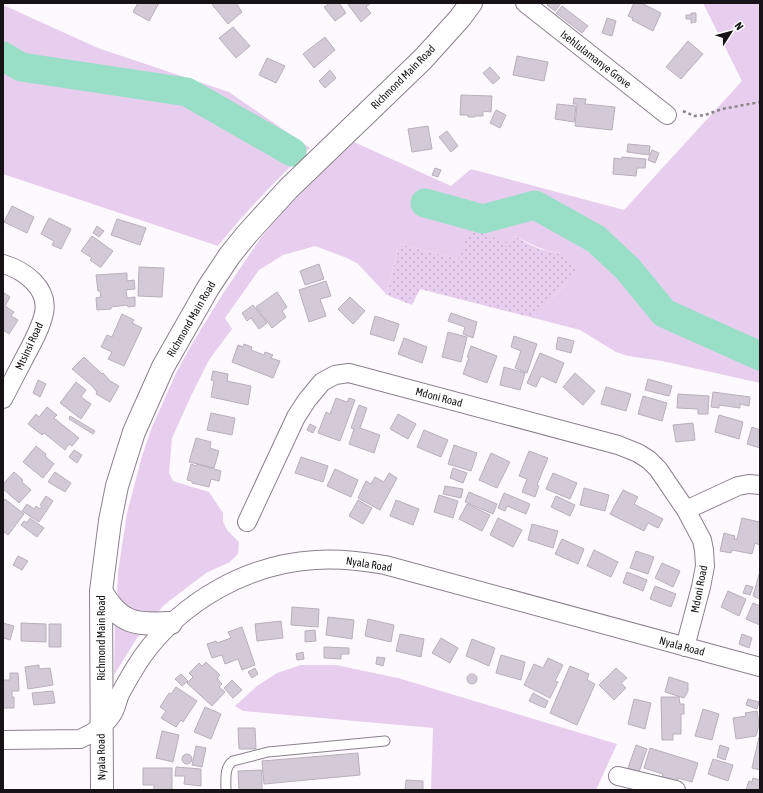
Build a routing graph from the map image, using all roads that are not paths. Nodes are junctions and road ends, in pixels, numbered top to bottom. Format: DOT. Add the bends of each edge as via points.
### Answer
graph roads {
  1 [pos="471,3"];
  2 [pos="524,3"];
  3 [pos="666,116"];
  4 [pos="3,264"];
  5 [pos="3,399"];
  6 [pos="760,486"];
  7 [pos="686,510"];
  8 [pos="247,522"];
  9 [pos="101,591"];
  10 [pos="171,623"];
  11 [pos="685,647"];
  12 [pos="760,667"];
  13 [pos="101,726"];
  14 [pos="3,740"];
  15 [pos="384,741"];
  16 [pos="618,776"];
  17 [pos="102,790"];
  18 [pos="226,790"];
  19 [pos="676,790"];
  1 -- 9 [label="main road, Richmond Main Road" via="423,59 268,210 230,255 208,288 163,368 134,432 117,486"];
  2 -- 3 [label="street, Isehlulamanye Grove"];
  4 -- 5 [label="street, Mtsinsi Road" via="27,276 38,287 44,299 44,312 38,331"];
  6 -- 7 [label="street" via="738,486"];
  7 -- 8 [label="street, Mdoni Road" via="658,469 650,460 638,453 618,445 349,373 335,375 322,382 307,400 296,417"];
  7 -- 11 [label="street, Mdoni Road" via="702,540 705,566"];
  9 -- 10 [label="main road" via="119,615 143,623"];
  9 -- 13 [label="main road, Richmond Main Road"];
  10 -- 11 [label="street, Nyala Road" via="188,608 246,575 291,563 338,559 385,565"];
  10 -- 13 [label="street, Nyala Road" via="142,657 130,675 112,716"];
  11 -- 12 [label="street, Nyala Road"];
  13 -- 14 [label="street" via="80,740"];
  13 -- 17 [label="main road, Nyala Road"];
  15 -- 18 [label="lane" via="268,752 233,762 226,771"];
  16 -- 19 [label="street"];
}
